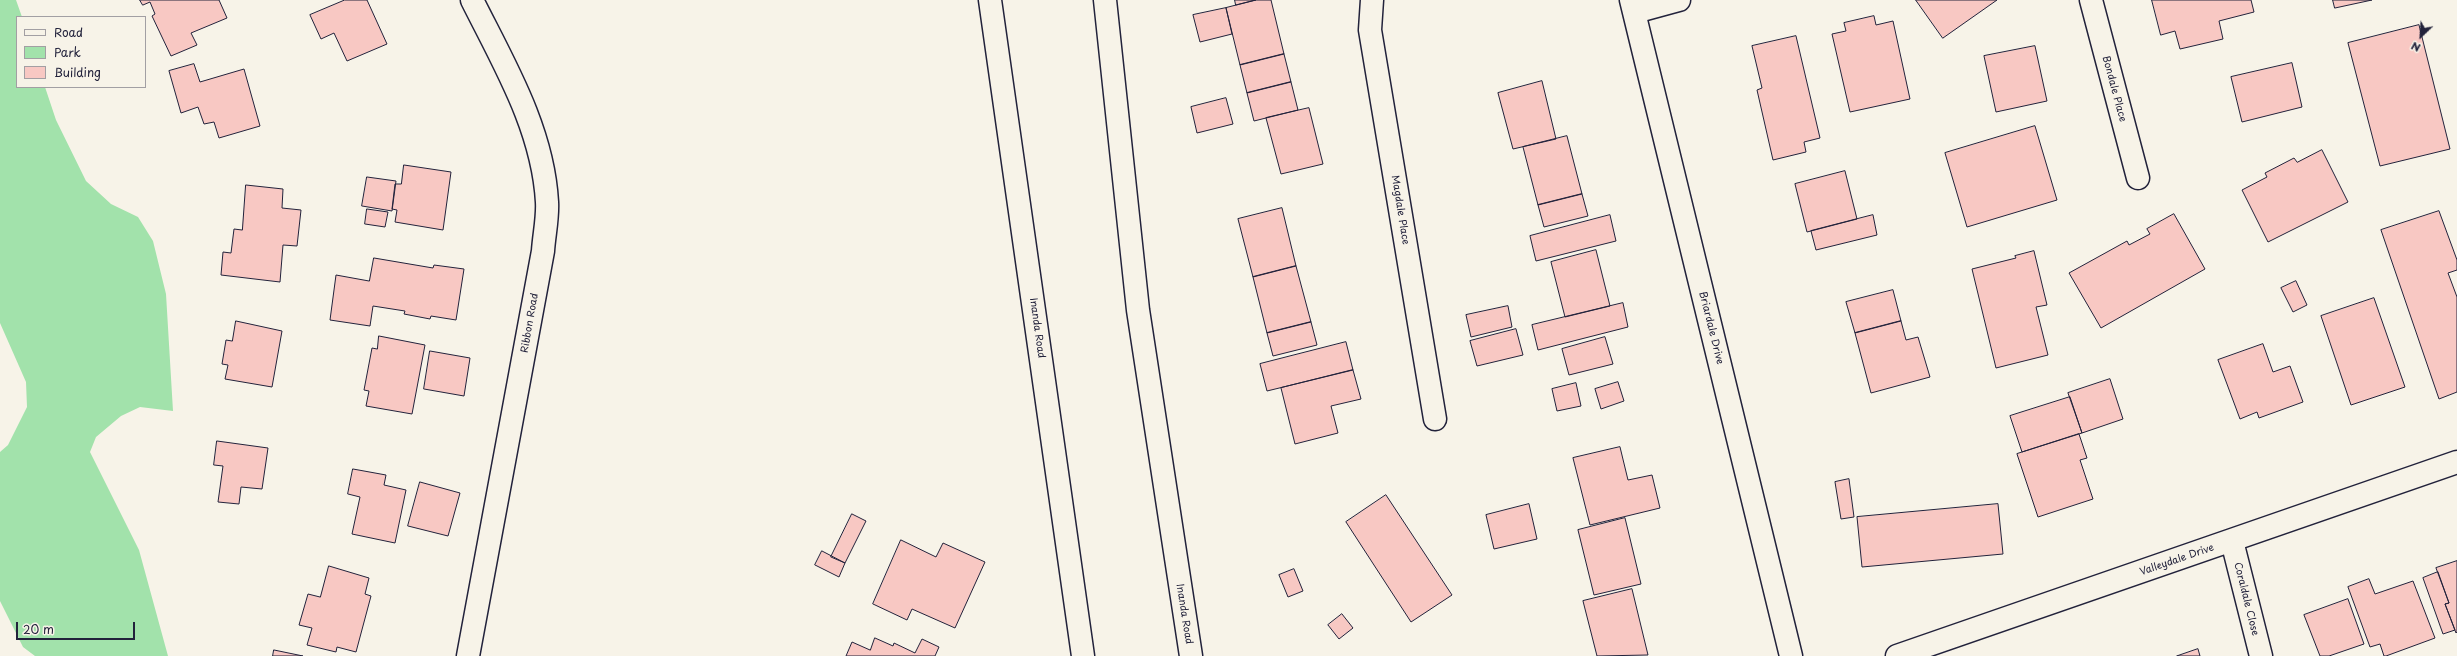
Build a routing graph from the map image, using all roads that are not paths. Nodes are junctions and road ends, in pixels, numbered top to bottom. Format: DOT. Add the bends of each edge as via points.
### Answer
graph roads {
  1 [pos="472,0"];
  2 [pos="990,0"];
  3 [pos="1105,0"];
  4 [pos="1372,0"];
  5 [pos="1679,0"];
  6 [pos="2091,0"];
  7 [pos="1633,6"];
  8 [pos="2138,178"];
  9 [pos="1435,419"];
  10 [pos="2457,462"];
  11 [pos="2232,541"];
  12 [pos="468,656"];
  13 [pos="1083,656"];
  14 [pos="1191,656"];
  15 [pos="1791,656"];
  16 [pos="1897,656"];
  17 [pos="2261,656"];
  1 -- 12 [label="street, Ribbon Road" via="528,116 542,165 547,204 543,251"];
  2 -- 13 [label="street, Inanda Road"];
  3 -- 14 [label="street, Inanda Road" via="1138,310"];
  4 -- 9 [label="street, Magdale Place" via="1370,30"];
  5 -- 7 [label="street"];
  6 -- 8 [label="street, Bondale Place"];
  7 -- 15 [label="street, Briardale Drive"];
  10 -- 11 [label="street, Valleydale Drive"];
  11 -- 16 [label="street, Valleydale Drive"];
  11 -- 17 [label="street, Coraldale Close"];
}
